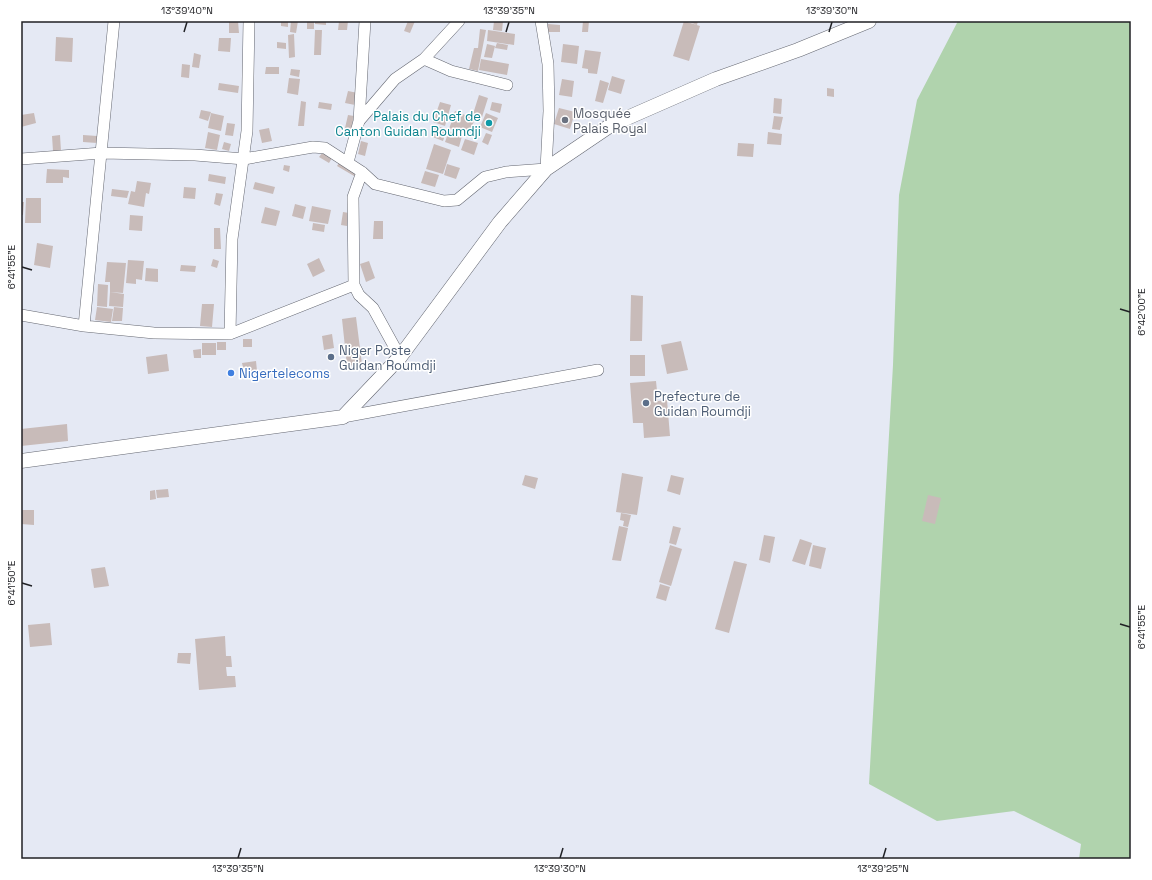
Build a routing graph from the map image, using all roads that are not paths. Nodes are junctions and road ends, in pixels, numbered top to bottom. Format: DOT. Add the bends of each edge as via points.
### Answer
graph roads {
  1 [pos="114,21"];
  2 [pos="249,21"];
  3 [pos="365,21"];
  4 [pos="459,21"];
  5 [pos="541,21"];
  6 [pos="869,21"];
  7 [pos="424,59"];
  8 [pos="507,85"];
  9 [pos="359,121"];
  10 [pos="102,153"];
  11 [pos="21,159"];
  12 [pos="244,159"];
  13 [pos="348,162"];
  14 [pos="546,169"];
  15 [pos="362,172"];
  16 [pos="354,285"];
  17 [pos="21,315"];
  18 [pos="84,326"];
  19 [pos="230,334"];
  20 [pos="400,357"];
  21 [pos="598,370"];
  22 [pos="343,417"];
  23 [pos="21,461"];
  1 -- 10 [label="street"];
  2 -- 12 [label="street" via="248,123"];
  3 -- 9 [label="street"];
  4 -- 7 [label="street"];
  5 -- 14 [label="street" via="548,64"];
  6 -- 14 [label="street" via="716,80 611,125"];
  7 -- 8 [label="street" via="451,71"];
  7 -- 9 [label="street" via="395,79"];
  9 -- 13 [label="street"];
  10 -- 11 [label="street"];
  10 -- 12 [label="street"];
  10 -- 18 [label="street"];
  12 -- 13 [label="street" via="313,147 325,148"];
  12 -- 19 [label="street" via="232,239"];
  13 -- 15 [label="street"];
  14 -- 15 [label="street" via="506,172 485,177 457,200 444,201 375,184"];
  14 -- 20 [label="street" via="500,222"];
  15 -- 16 [label="street" via="353,197"];
  16 -- 19 [label="street"];
  16 -- 20 [label="street" via="373,308"];
  17 -- 18 [label="street"];
  18 -- 19 [label="street" via="154,332"];
  20 -- 22 [label="street"];
  21 -- 22 [label="street"];
  22 -- 23 [label="street"];
}
